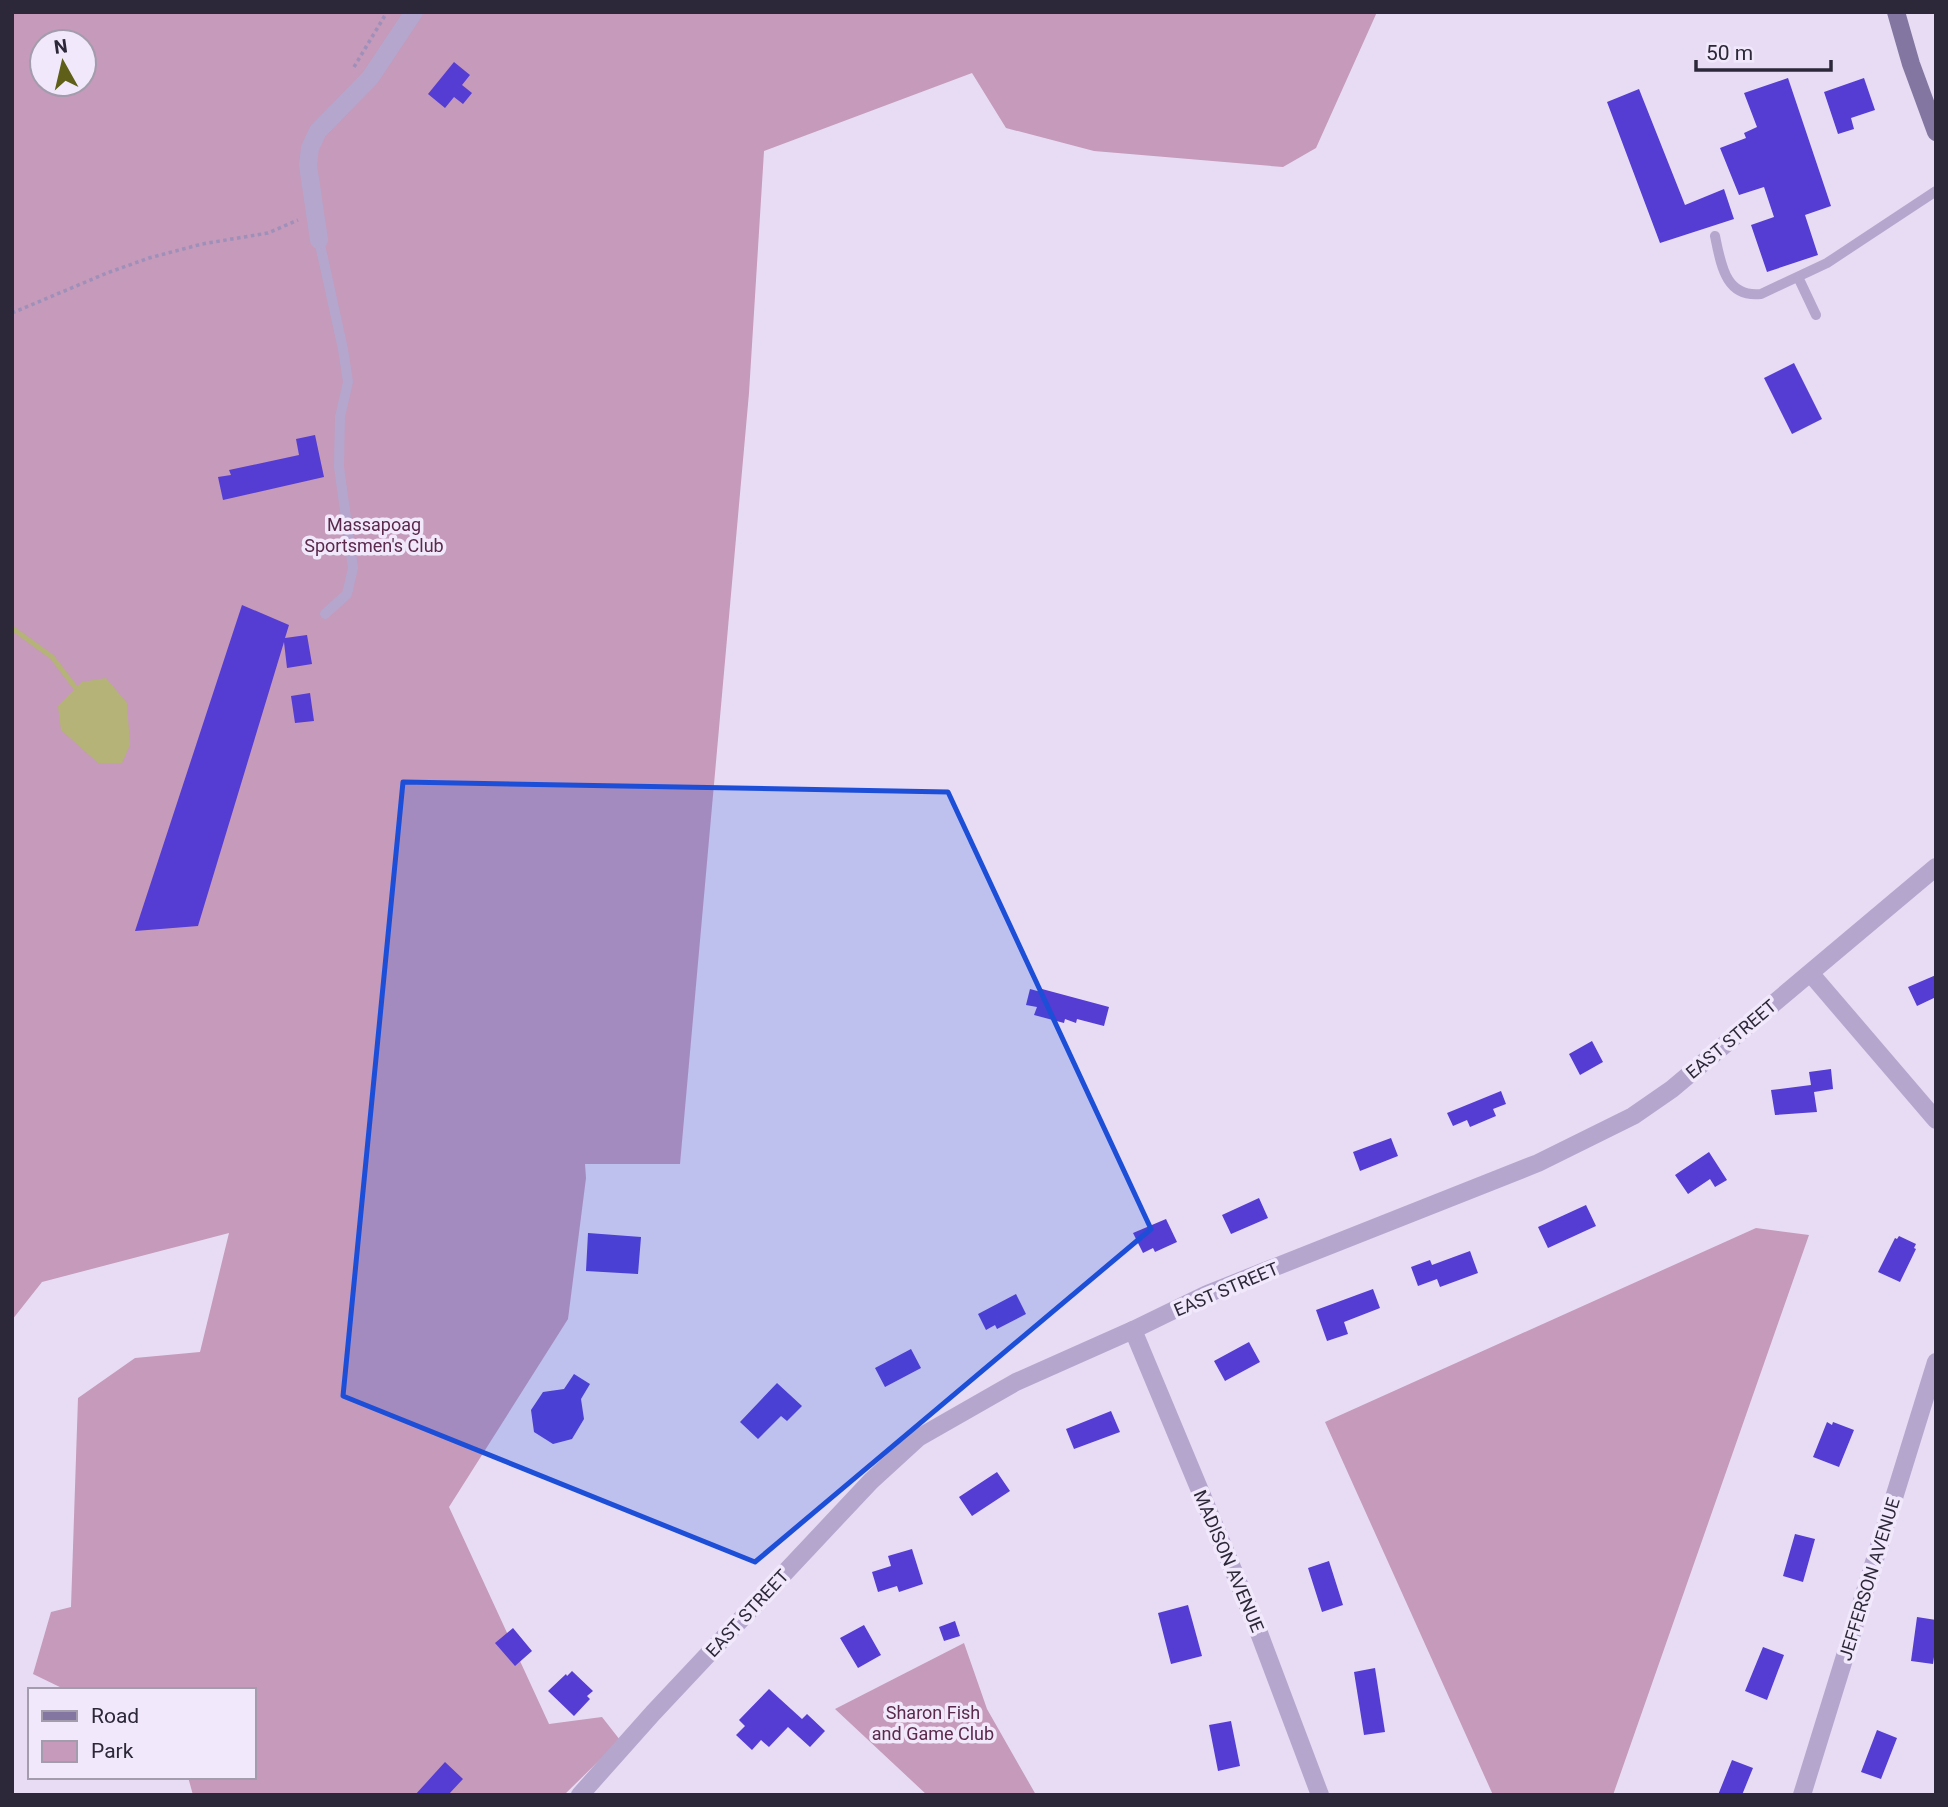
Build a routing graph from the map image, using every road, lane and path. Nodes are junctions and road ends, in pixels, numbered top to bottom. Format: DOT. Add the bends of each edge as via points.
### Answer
graph roads {
  1 [pos="414,12"];
  2 [pos="1896,12"];
  3 [pos="1936,132"];
  4 [pos="1936,191"];
  5 [pos="313,213"];
  6 [pos="1715,236"];
  7 [pos="318,240"];
  8 [pos="1798,277"];
  9 [pos="12,313"];
  10 [pos="1816,315"];
  11 [pos="325,614"];
  12 [pos="1936,867"];
  13 [pos="1811,974"];
  14 [pos="1936,1120"];
  15 [pos="1133,1330"];
  16 [pos="1936,1362"];
  17 [pos="580,1795"];
  18 [pos="1320,1795"];
  19 [pos="1802,1795"];
  1 -- 5 [label="street" via="363,87 318,131 308,165"];
  2 -- 3 [label="main road"];
  4 -- 8 [label="lane"];
  5 -- 7 [label="street"];
  5 -- 9 [label="path" via="268,233 149,258"];
  6 -- 8 [label="lane" via="1728,281 1741,292 1761,294"];
  7 -- 11 [label="lane" via="348,382 340,416 339,467 353,568 347,594"];
  8 -- 10 [label="lane"];
  12 -- 13 [label="street, EAST STREET"];
  13 -- 14 [label="street"];
  13 -- 15 [label="street, EAST STREET" via="1633,1116 1538,1163 1208,1294"];
  15 -- 17 [label="street, EAST STREET" via="1016,1382 918,1438 871,1481"];
  15 -- 18 [label="street, MADISON AVENUE" via="1256,1625"];
  16 -- 19 [label="street, JEFFERSON AVENUE"];
}
